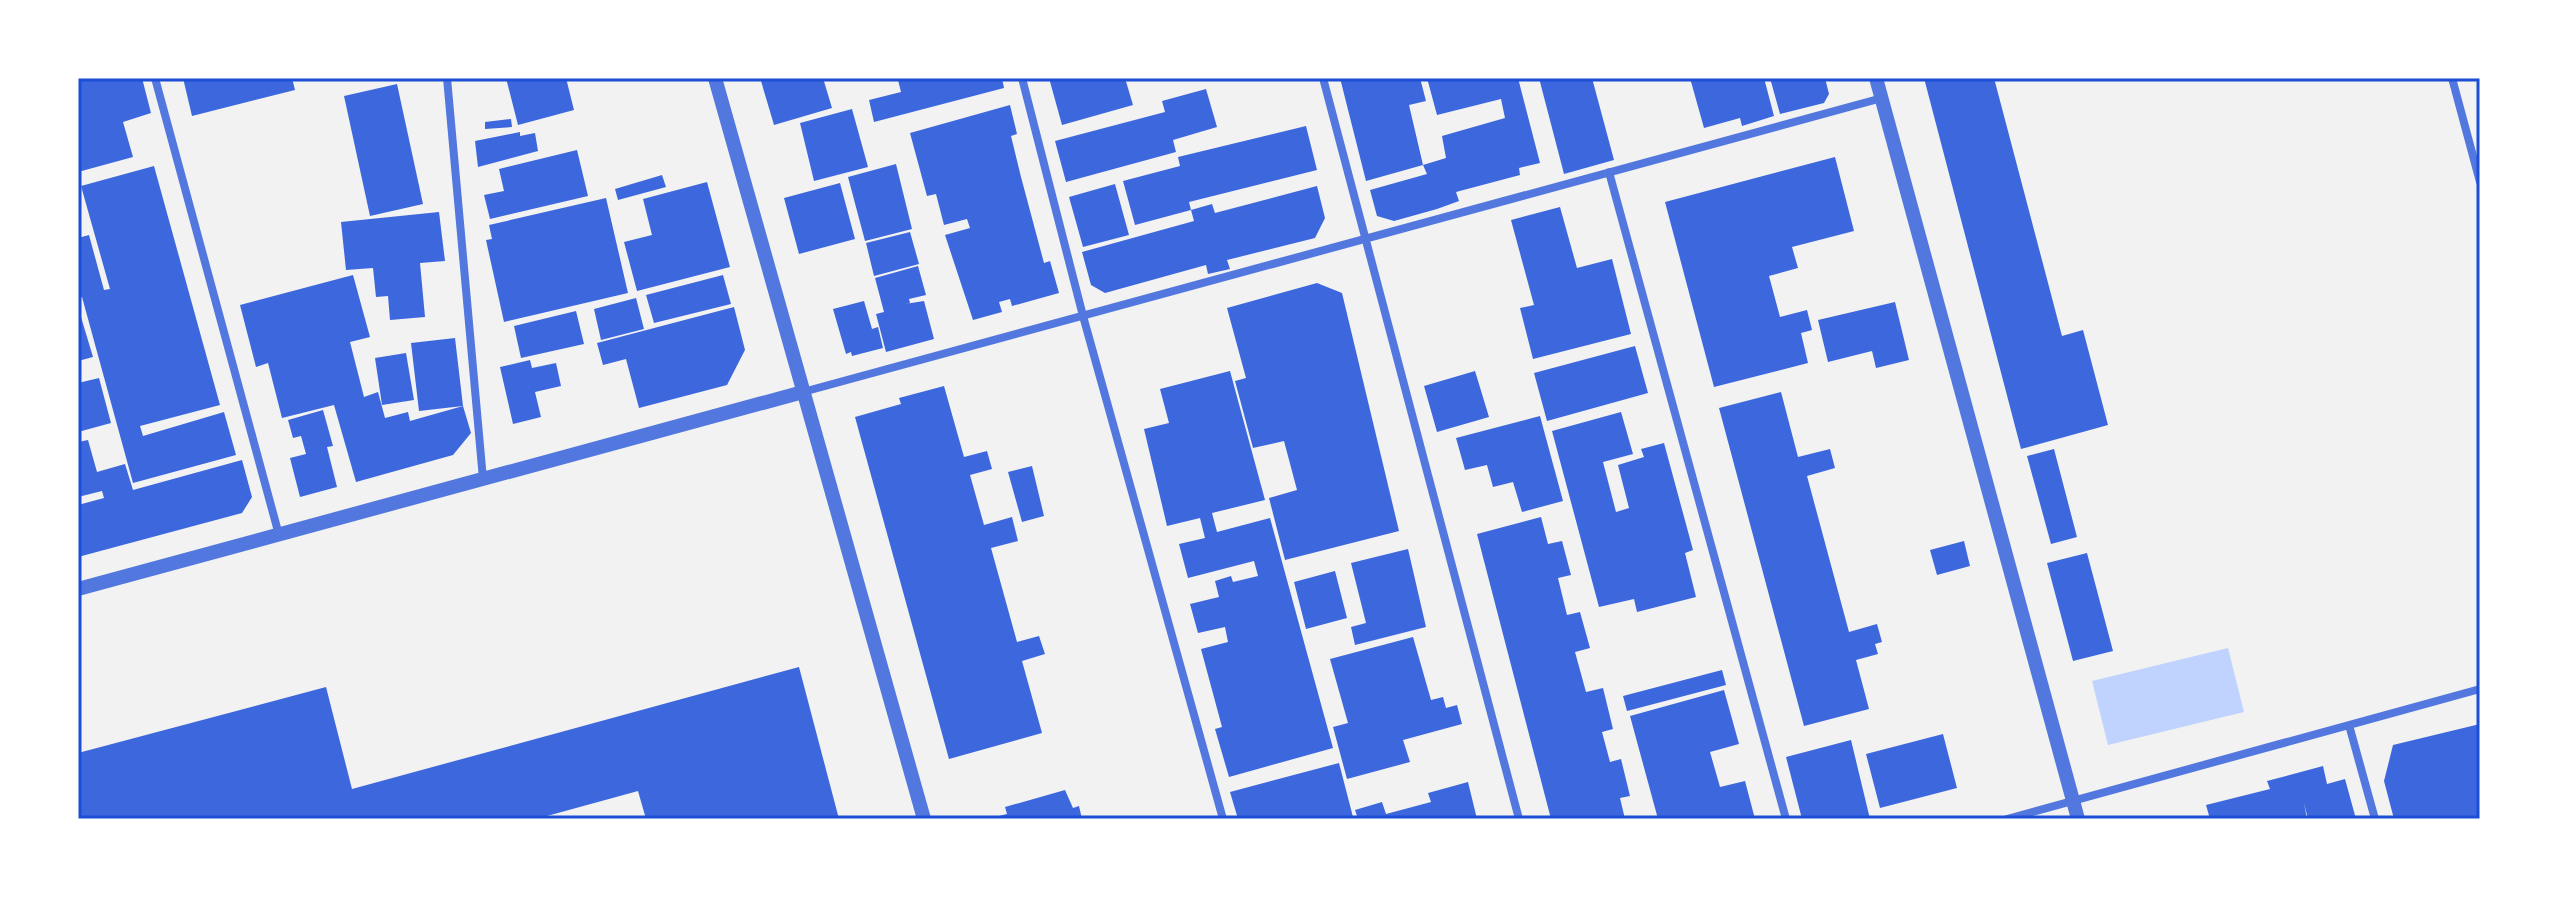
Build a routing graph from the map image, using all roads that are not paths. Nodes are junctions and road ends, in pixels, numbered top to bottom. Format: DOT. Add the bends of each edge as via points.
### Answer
graph roads {
  1 [pos="155,78"];
  2 [pos="447,78"];
  3 [pos="715,78"];
  4 [pos="1022,78"];
  5 [pos="1323,78"];
  6 [pos="1876,78"];
  7 [pos="2452,78"];
  8 [pos="1882,98"];
  9 [pos="1609,172"];
  10 [pos="2480,182"];
  11 [pos="1363,239"];
  12 [pos="1083,316"];
  13 [pos="803,392"];
  14 [pos="483,479"];
  15 [pos="279,535"];
  16 [pos="78,589"];
  17 [pos="2480,689"];
  18 [pos="2349,725"];
  19 [pos="2073,801"];
  20 [pos="924,819"];
  21 [pos="1223,819"];
  22 [pos="1519,819"];
  23 [pos="1786,819"];
  24 [pos="2007,819"];
  25 [pos="2078,819"];
  26 [pos="2375,819"];
  1 -- 15 [label="street"];
  2 -- 14 [label="street"];
  3 -- 13 [label="street"];
  4 -- 12 [label="street"];
  5 -- 11 [label="street"];
  6 -- 8 [label="street"];
  7 -- 10 [label="street"];
  8 -- 9 [label="street"];
  8 -- 19 [label="street"];
  9 -- 11 [label="street"];
  9 -- 23 [label="street"];
  11 -- 12 [label="street"];
  11 -- 22 [label="street"];
  12 -- 13 [label="street"];
  12 -- 21 [label="street"];
  13 -- 14 [label="street"];
  13 -- 20 [label="street"];
  14 -- 15 [label="street"];
  15 -- 16 [label="street"];
  17 -- 18 [label="street"];
  18 -- 19 [label="street"];
  18 -- 26 [label="street"];
  19 -- 24 [label="street"];
  19 -- 25 [label="street"];
}
